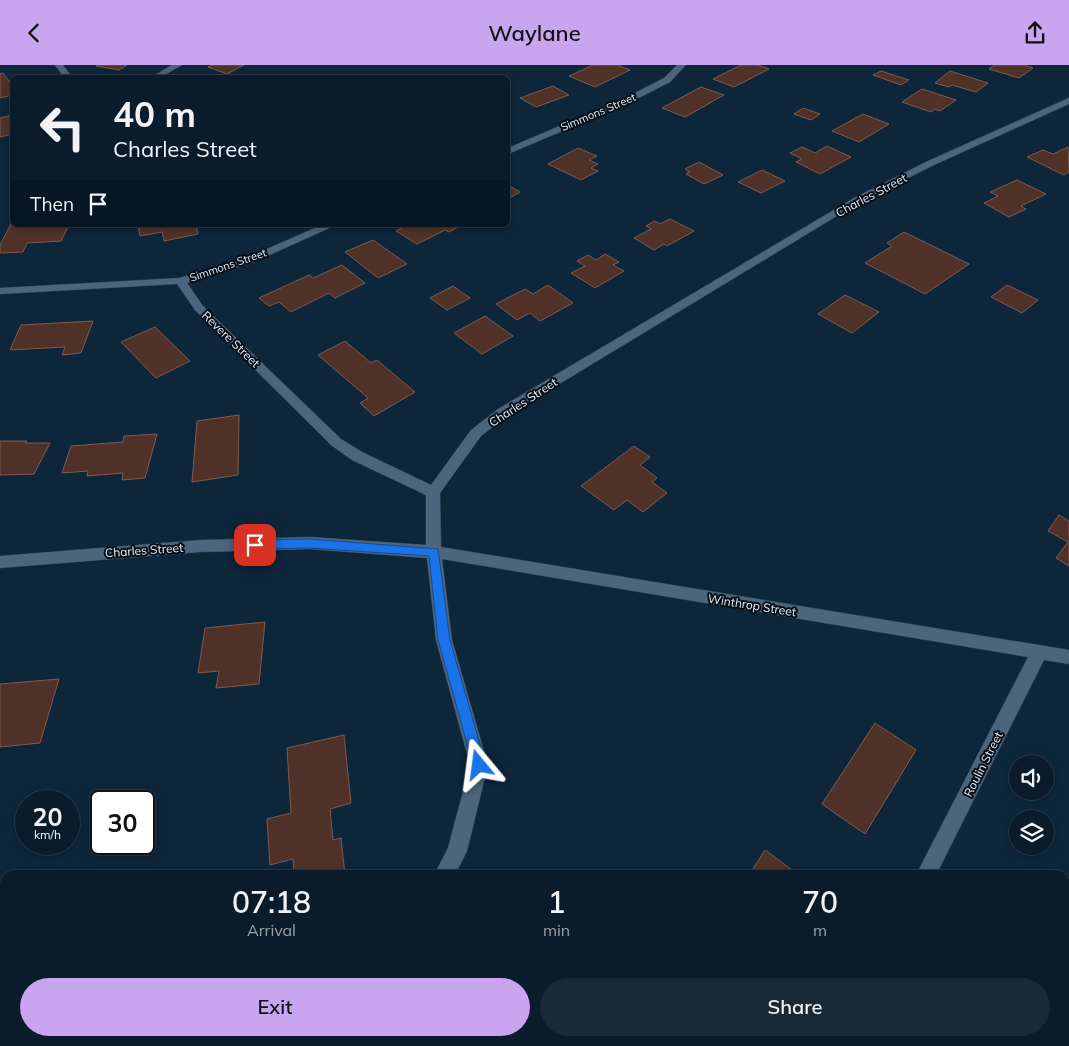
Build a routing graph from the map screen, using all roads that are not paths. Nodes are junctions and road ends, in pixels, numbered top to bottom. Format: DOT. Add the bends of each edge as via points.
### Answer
graph roads {
  1 [pos="178,65"];
  2 [pos="682,65"];
  3 [pos="160,75"];
  4 [pos="1069,101"];
  5 [pos="510,150"];
  6 [pos="326,227"];
  7 [pos="180,281"];
  8 [pos="0,291"];
  9 [pos="433,492"];
  10 [pos="434,552"];
  11 [pos="0,561"];
  12 [pos="1039,653"];
  13 [pos="1069,657"];
  14 [pos="447,870"];
  15 [pos="929,870"];
  1 -- 3 [label="street"];
  2 -- 5 [label="street, Simmons Street" via="667,80 628,100"];
  4 -- 9 [label="street, Charles Street" via="857,200 503,412 476,433"];
  6 -- 7 [label="street, Simmons Street" via="250,260"];
  7 -- 8 [label="street"];
  7 -- 9 [label="street, Revere Street" via="198,308 336,442 357,456"];
  9 -- 10 [label="street"];
  10 -- 11 [label="street, Charles Street" via="310,543 200,546"];
  10 -- 12 [label="street, Winthrop Street"];
  10 -- 14 [label="street" via="444,640 479,765 457,851"];
  12 -- 13 [label="street, Winthrop Street"];
  12 -- 15 [label="street, Roulin Street"];
}
